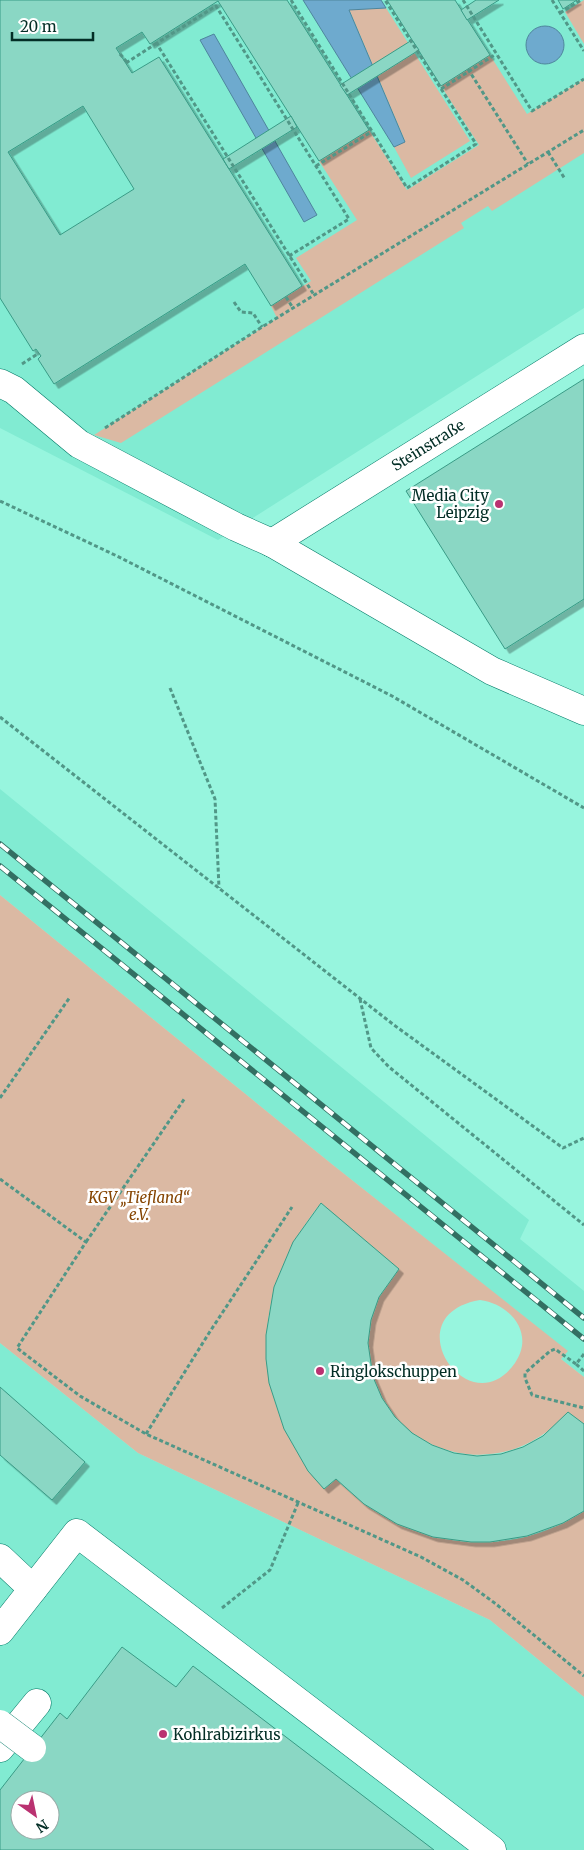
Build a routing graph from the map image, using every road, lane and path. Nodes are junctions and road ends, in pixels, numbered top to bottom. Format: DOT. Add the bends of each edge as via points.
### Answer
graph roads {
  1 [pos="291,0"];
  2 [pos="384,0"];
  3 [pos="463,0"];
  4 [pos="552,0"];
  5 [pos="581,0"];
  6 [pos="560,13"];
  7 [pos="157,43"];
  8 [pos="584,51"];
  9 [pos="120,54"];
  10 [pos="496,54"];
  11 [pos="468,70"];
  12 [pos="584,79"];
  13 [pos="441,89"];
  14 [pos="298,128"];
  15 [pos="294,130"];
  16 [pos="584,130"];
  17 [pos="371,132"];
  18 [pos="548,152"];
  19 [pos="528,164"];
  20 [pos="316,166"];
  21 [pos="565,179"];
  22 [pos="289,256"];
  23 [pos="314,295"];
  24 [pos="286,297"];
  25 [pos="234,302"];
  26 [pos="293,308"];
  27 [pos="262,327"];
  28 [pos="584,348"];
  29 [pos="39,353"];
  30 [pos="9,376"];
  31 [pos="79,444"];
  32 [pos="0,500"];
  33 [pos="272,543"];
  34 [pos="170,688"];
  35 [pos="584,711"];
  36 [pos="0,717"];
  37 [pos="584,808"];
  38 [pos="219,888"];
  39 [pos="70,997"];
  40 [pos="360,998"];
  41 [pos="0,1098"];
  42 [pos="185,1098"];
  43 [pos="584,1138"];
  44 [pos="0,1179"];
  45 [pos="292,1207"];
  46 [pos="584,1225"];
  47 [pos="86,1242"];
  48 [pos="584,1354"];
  49 [pos="576,1364"];
  50 [pos="584,1371"];
  51 [pos="584,1408"];
  52 [pos="146,1434"];
  53 [pos="298,1503"];
  54 [pos="0,1558"];
  55 [pos="33,1589"];
  56 [pos="1,1627"];
  57 [pos="198,1627"];
  58 [pos="584,1676"];
  59 [pos="37,1703"];
  60 [pos="0,1724"];
  61 [pos="0,1748"];
  62 [pos="32,1748"];
  63 [pos="492,1850"];
  1 -- 17 [label="path"];
  2 -- 13 [label="path"];
  3 -- 10 [label="path"];
  4 -- 6 [label="path"];
  5 -- 6 [label="path"];
  6 -- 8 [label="path"];
  7 -- 9 [label="path" via="127,62"];
  7 -- 15 [label="path" via="216,6"];
  7 -- 22 [label="path"];
  10 -- 11 [label="path"];
  10 -- 12 [label="path" via="532,111"];
  11 -- 13 [label="path"];
  11 -- 19 [label="path"];
  13 -- 17 [label="path" via="476,144 407,188"];
  14 -- 15 [label="path"];
  15 -- 20 [label="path"];
  16 -- 18 [label="path"];
  17 -- 20 [label="path"];
  18 -- 19 [label="path"];
  18 -- 21 [label="path"];
  19 -- 23 [label="path"];
  20 -- 22 [label="path" via="349,218"];
  22 -- 23 [label="path"];
  23 -- 26 [label="path"];
  24 -- 26 [label="path"];
  25 -- 27 [label="path" via="240,312 253,313"];
  26 -- 27 [label="path"];
  27 -- 31 [label="path"];
  28 -- 33 [label="street, Steinstraße"];
  29 -- 30 [label="path"];
  30 -- 31 [label="street"];
  31 -- 33 [label="street" via="236,528"];
  32 -- 37 [label="path" via="392,696"];
  33 -- 35 [label="street" via="492,671"];
  34 -- 38 [label="path" via="215,799"];
  36 -- 38 [label="path"];
  38 -- 40 [label="path"];
  39 -- 41 [label="path"];
  40 -- 43 [label="path" via="563,1148"];
  40 -- 46 [label="path" via="371,1048 389,1067"];
  42 -- 47 [label="path"];
  44 -- 47 [label="path"];
  45 -- 52 [label="path"];
  47 -- 52 [label="path" via="17,1348 80,1396"];
  48 -- 49 [label="path"];
  49 -- 50 [label="path"];
  49 -- 51 [label="path" via="555,1349 525,1373 524,1378 532,1395"];
  52 -- 53 [label="path"];
  53 -- 57 [label="path" via="270,1570"];
  53 -- 58 [label="path" via="421,1557 463,1580"];
  54 -- 55 [label="street"];
  55 -- 56 [label="street"];
  55 -- 57 [label="street" via="77,1533"];
  57 -- 63 [label="street"];
  59 -- 61 [label="street"];
  60 -- 62 [label="street, bridge"];
}
